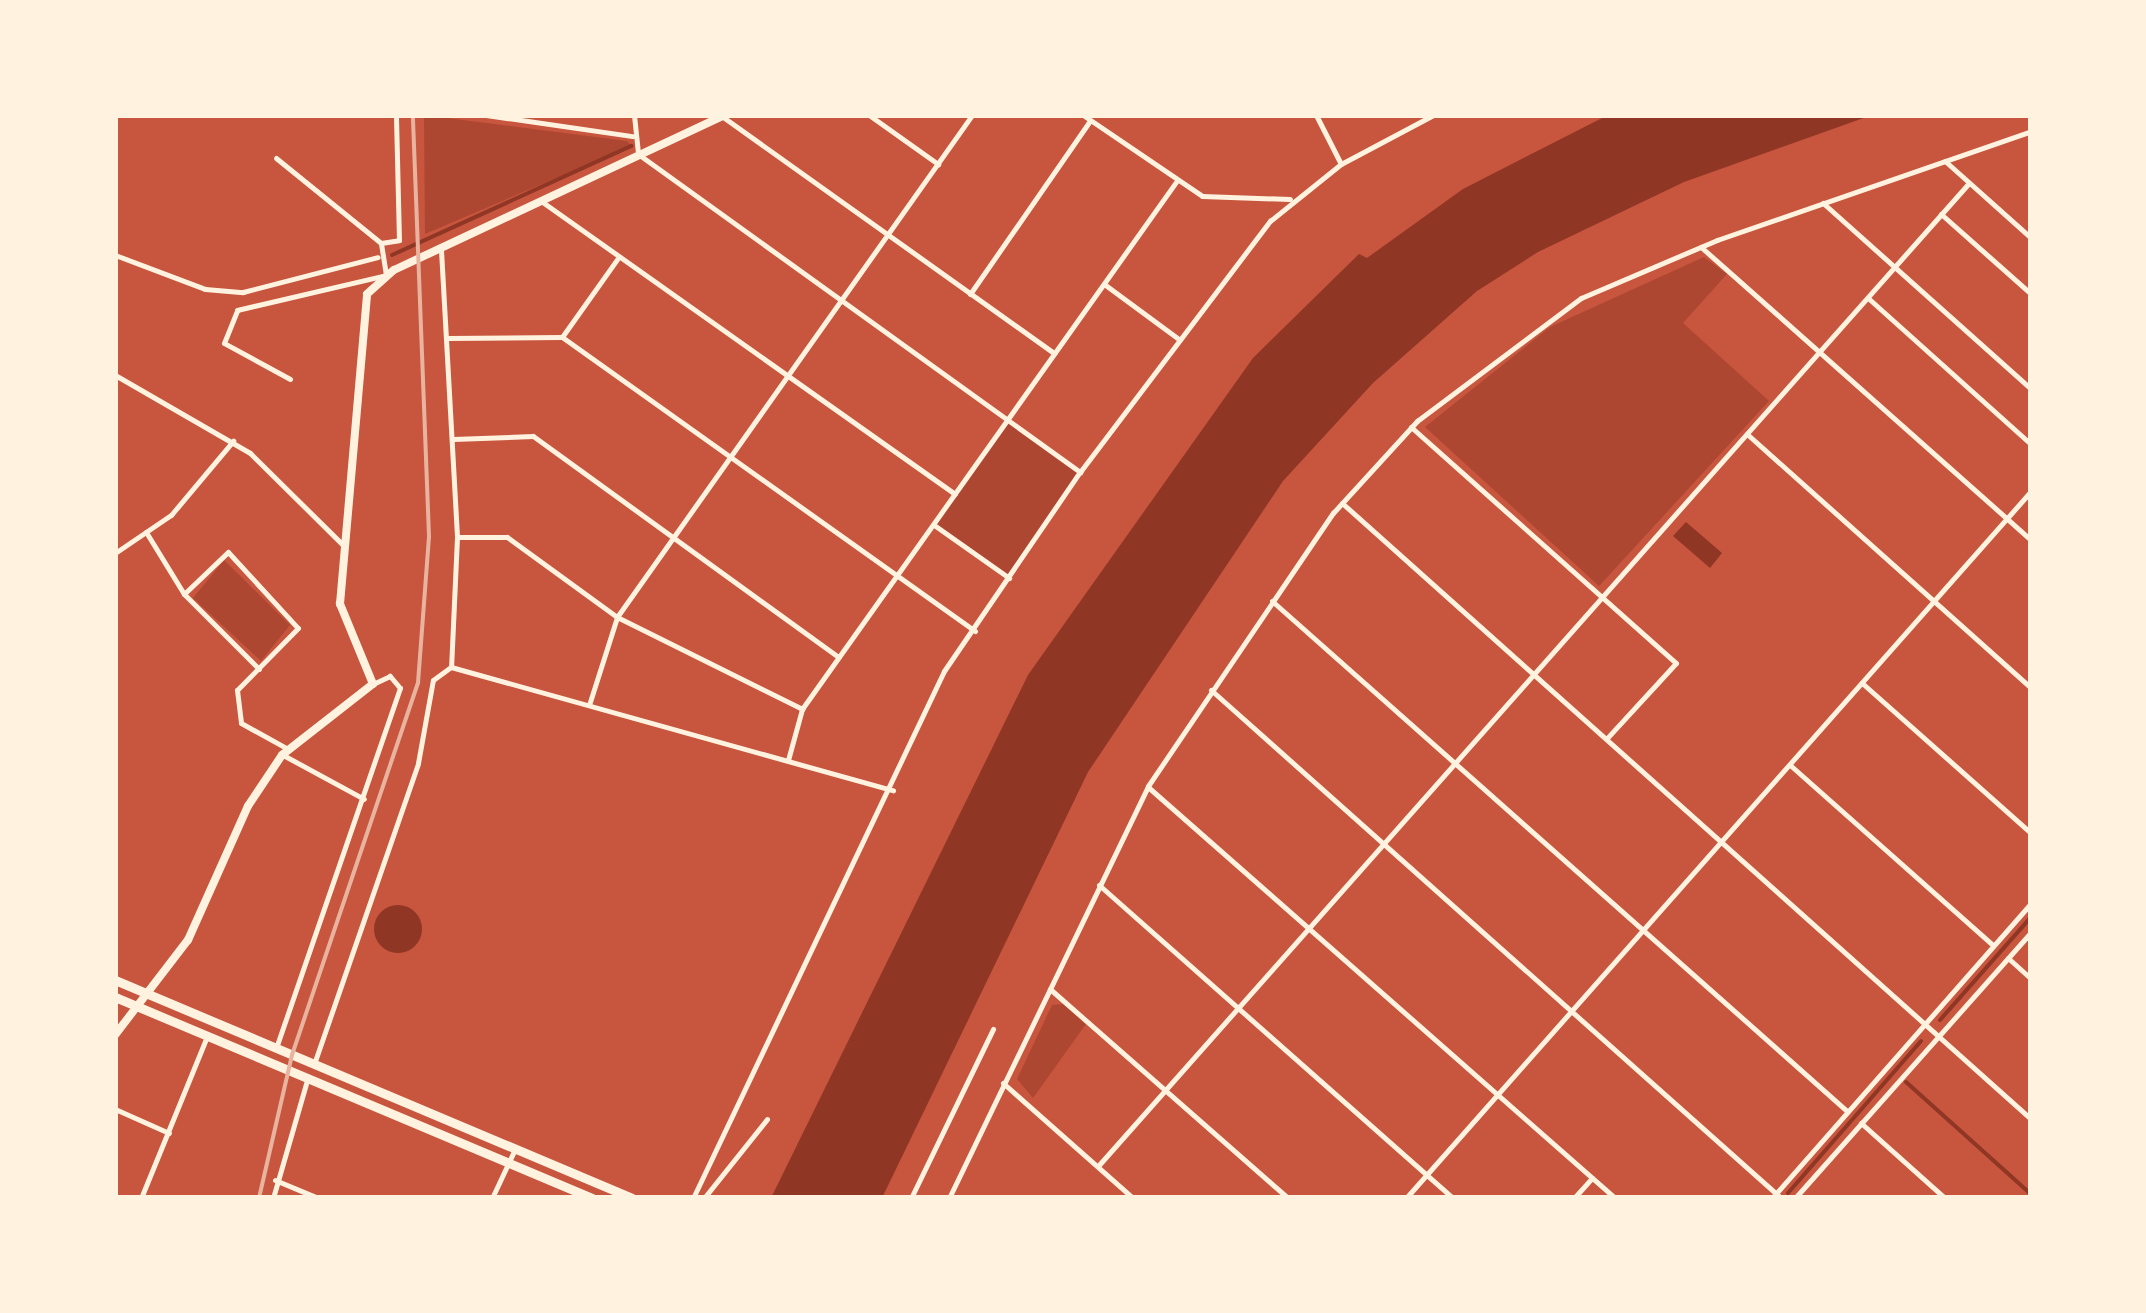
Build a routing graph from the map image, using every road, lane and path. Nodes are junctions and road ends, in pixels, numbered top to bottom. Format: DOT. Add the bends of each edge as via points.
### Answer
graph roads {
  1 [pos="396,115"];
  2 [pos="486,115"];
  3 [pos="634,115"];
  4 [pos="869,115"];
  5 [pos="972,115"];
  6 [pos="1082,115"];
  7 [pos="1316,115"];
  8 [pos="1432,115"];
  9 [pos="724,116"];
  10 [pos="1418,118"];
  11 [pos="1090,121"];
  12 [pos="2031,131"];
  13 [pos="632,136"];
  14 [pos="638,154"];
  15 [pos="276,158"];
  16 [pos="1945,161"];
  17 [pos="938,164"];
  18 [pos="1341,164"];
  19 [pos="1176,182"];
  20 [pos="1969,183"];
  21 [pos="1292,198"];
  22 [pos="541,201"];
  23 [pos="1824,203"];
  24 [pos="1942,214"];
  25 [pos="887,235"];
  26 [pos="2031,238"];
  27 [pos="381,243"];
  28 [pos="1701,247"];
  29 [pos="441,250"];
  30 [pos="115,255"];
  31 [pos="378,257"];
  32 [pos="619,257"];
  33 [pos="1895,267"];
  34 [pos="386,275"];
  35 [pos="1104,284"];
  36 [pos="970,294"];
  37 [pos="2031,294"];
  38 [pos="1868,298"];
  39 [pos="840,300"];
  40 [pos="562,337"];
  41 [pos="448,338"];
  42 [pos="1180,340"];
  43 [pos="1820,351"];
  44 [pos="1054,353"];
  45 [pos="115,374"];
  46 [pos="786,377"];
  47 [pos="290,379"];
  48 [pos="2031,389"];
  49 [pos="1008,419"];
  50 [pos="1411,428"];
  51 [pos="1747,434"];
  52 [pos="453,439"];
  53 [pos="233,441"];
  54 [pos="2031,444"];
  55 [pos="729,457"];
  56 [pos="1080,472"];
  57 [pos="2031,491"];
  58 [pos="955,494"];
  59 [pos="1342,503"];
  60 [pos="2007,518"];
  61 [pos="933,525"];
  62 [pos="146,532"];
  63 [pos="673,536"];
  64 [pos="457,537"];
  65 [pos="2031,540"];
  66 [pos="344,545"];
  67 [pos="115,554"];
  68 [pos="897,576"];
  69 [pos="1009,578"];
  70 [pos="184,594"];
  71 [pos="1603,597"];
  72 [pos="1934,601"];
  73 [pos="1272,602"];
  74 [pos="616,617"];
  75 [pos="975,631"];
  76 [pos="839,658"];
  77 [pos="452,668"];
  78 [pos="259,669"];
  79 [pos="1534,674"];
  80 [pos="1862,683"];
  81 [pos="373,684"];
  82 [pos="2031,688"];
  83 [pos="1210,690"];
  84 [pos="589,705"];
  85 [pos="802,709"];
  86 [pos="1606,740"];
  87 [pos="285,752"];
  88 [pos="788,760"];
  89 [pos="1457,762"];
  90 [pos="1790,764"];
  91 [pos="1148,786"];
  92 [pos="893,790"];
  93 [pos="364,799"];
  94 [pos="2031,833"];
  95 [pos="1721,842"];
  96 [pos="1383,844"];
  97 [pos="1099,885"];
  98 [pos="2031,903"];
  99 [pos="1311,927"];
  100 [pos="1643,930"];
  101 [pos="2031,932"];
  102 [pos="1994,946"];
  103 [pos="2008,958"];
  104 [pos="2031,979"];
  105 [pos="115,980"];
  106 [pos="1050,988"];
  107 [pos="146,993"];
  108 [pos="115,997"];
  109 [pos="136,1005"];
  110 [pos="1240,1006"];
  111 [pos="1571,1012"];
  112 [pos="1925,1024"];
  113 [pos="993,1029"];
  114 [pos="115,1035"];
  115 [pos="207,1036"];
  116 [pos="1939,1036"];
  117 [pos="276,1048"];
  118 [pos="314,1064"];
  119 [pos="308,1077"];
  120 [pos="1003,1083"];
  121 [pos="1166,1090"];
  122 [pos="1498,1094"];
  123 [pos="115,1109"];
  124 [pos="1847,1112"];
  125 [pos="2031,1119"];
  126 [pos="766,1120"];
  127 [pos="1861,1124"];
  128 [pos="169,1132"];
  129 [pos="516,1149"];
  130 [pos="508,1164"];
  131 [pos="1098,1166"];
  132 [pos="1427,1174"];
  133 [pos="1592,1178"];
  134 [pos="276,1180"];
  135 [pos="1776,1196"];
  136 [pos="951,1197"];
  137 [pos="141,1198"];
  138 [pos="273,1198"];
  139 [pos="318,1198"];
  140 [pos="492,1198"];
  141 [pos="592,1198"];
  142 [pos="632,1198"];
  143 [pos="697,1198"];
  144 [pos="911,1198"];
  145 [pos="1133,1198"];
  146 [pos="1288,1198"];
  147 [pos="1406,1198"];
  148 [pos="1453,1198"];
  149 [pos="1574,1198"];
  150 [pos="1615,1198"];
  151 [pos="1795,1198"];
  152 [pos="1945,1198"];
  1 -- 27 [label="street" via="399,240"];
  2 -- 13 [label="street"];
  3 -- 13 [label="street"];
  4 -- 17 [label="street"];
  5 -- 17 [label="street"];
  6 -- 11 [label="street"];
  7 -- 18 [label="street"];
  8 -- 10 [label="street"];
  9 -- 14 [label="main road"];
  9 -- 25 [label="street"];
  10 -- 18 [label="street"];
  11 -- 19 [label="street"];
  11 -- 36 [label="street"];
  12 -- 16 [label="street"];
  13 -- 14 [label="street"];
  14 -- 22 [label="main road"];
  14 -- 39 [label="street"];
  15 -- 27 [label="street"];
  16 -- 20 [label="street"];
  16 -- 23 [label="street"];
  17 -- 25 [label="street"];
  18 -- 21 [label="street"];
  19 -- 21 [label="street" via="1216,200"];
  19 -- 35 [label="street"];
  20 -- 24 [label="street"];
  20 -- 26 [label="street"];
  21 -- 42 [label="street"];
  22 -- 29 [label="main road"];
  22 -- 32 [label="street"];
  23 -- 28 [label="street"];
  23 -- 33 [label="street"];
  24 -- 33 [label="street"];
  24 -- 37 [label="street"];
  25 -- 36 [label="street"];
  25 -- 39 [label="street"];
  27 -- 31 [label="street"];
  28 -- 43 [label="street"];
  28 -- 50 [label="street" via="1556,312"];
  29 -- 34 [label="main road"];
  29 -- 41 [label="street"];
  30 -- 31 [label="street" via="206,289 244,292"];
  31 -- 34 [label="street"];
  32 -- 40 [label="street"];
  32 -- 46 [label="street"];
  33 -- 38 [label="street"];
  33 -- 48 [label="street"];
  34 -- 47 [label="street" via="237,310 224,343"];
  34 -- 66 [label="main road" via="367,294"];
  35 -- 42 [label="street"];
  35 -- 44 [label="street"];
  36 -- 44 [label="street"];
  38 -- 43 [label="street"];
  38 -- 54 [label="street"];
  39 -- 46 [label="street"];
  39 -- 49 [label="street"];
  40 -- 41 [label="street"];
  40 -- 55 [label="street"];
  41 -- 52 [label="street"];
  42 -- 56 [label="street"];
  43 -- 51 [label="street"];
  43 -- 60 [label="street"];
  44 -- 49 [label="street"];
  45 -- 53 [label="street"];
  46 -- 55 [label="street"];
  46 -- 58 [label="street"];
  49 -- 56 [label="street"];
  49 -- 58 [label="street"];
  50 -- 59 [label="street"];
  50 -- 71 [label="street"];
  51 -- 71 [label="street"];
  51 -- 72 [label="street"];
  52 -- 63 [label="street" via="533,436"];
  52 -- 64 [label="street"];
  53 -- 62 [label="street" via="196,490"];
  53 -- 66 [label="street"];
  55 -- 63 [label="street"];
  55 -- 68 [label="street"];
  56 -- 69 [label="street"];
  57 -- 60 [label="street"];
  58 -- 61 [label="street"];
  59 -- 73 [label="street"];
  59 -- 79 [label="street"];
  60 -- 65 [label="street"];
  60 -- 72 [label="street"];
  61 -- 68 [label="street"];
  61 -- 69 [label="street"];
  62 -- 67 [label="street"];
  62 -- 70 [label="street"];
  63 -- 74 [label="street"];
  63 -- 76 [label="street"];
  64 -- 74 [label="street" via="506,537"];
  64 -- 77 [label="street"];
  66 -- 81 [label="main road" via="340,604"];
  68 -- 75 [label="street"];
  68 -- 76 [label="street"];
  69 -- 75 [label="street"];
  70 -- 78 [label="street"];
  70 -- 78 [label="street" via="228,552 298,628"];
  71 -- 79 [label="street"];
  71 -- 86 [label="street" via="1676,662"];
  72 -- 80 [label="street"];
  72 -- 82 [label="street"];
  73 -- 83 [label="street"];
  73 -- 89 [label="street"];
  74 -- 84 [label="street"];
  74 -- 85 [label="street"];
  75 -- 92 [label="street" via="944,671"];
  76 -- 85 [label="street"];
  77 -- 84 [label="street"];
  77 -- 118 [label="street" via="433,680 418,763"];
  78 -- 87 [label="street" via="238,690 241,724"];
  79 -- 86 [label="street"];
  79 -- 89 [label="street"];
  80 -- 90 [label="street"];
  80 -- 94 [label="street"];
  81 -- 87 [label="main road"];
  81 -- 93 [label="street" via="390,676 400,688"];
  83 -- 91 [label="street"];
  83 -- 96 [label="street"];
  84 -- 88 [label="street"];
  85 -- 88 [label="street"];
  86 -- 95 [label="street"];
  87 -- 93 [label="street"];
  87 -- 107 [label="main road" via="248,806 203,915"];
  88 -- 92 [label="street"];
  89 -- 96 [label="street"];
  89 -- 100 [label="street"];
  90 -- 95 [label="street"];
  90 -- 102 [label="street"];
  91 -- 97 [label="street"];
  91 -- 99 [label="street"];
  92 -- 143 [label="street"];
  93 -- 117 [label="street"];
  95 -- 100 [label="street"];
  95 -- 112 [label="street"];
  96 -- 99 [label="street"];
  96 -- 111 [label="street"];
  97 -- 106 [label="street"];
  97 -- 110 [label="street"];
  98 -- 102 [label="street"];
  99 -- 110 [label="street"];
  99 -- 122 [label="street"];
  100 -- 111 [label="street"];
  100 -- 124 [label="street"];
  101 -- 103 [label="street"];
  102 -- 112 [label="street"];
  103 -- 104 [label="street"];
  103 -- 116 [label="street"];
  105 -- 107 [label="main road"];
  106 -- 120 [label="street"];
  106 -- 121 [label="street"];
  107 -- 109 [label="main road"];
  107 -- 117 [label="main road"];
  108 -- 109 [label="main road"];
  109 -- 114 [label="main road"];
  109 -- 115 [label="main road"];
  110 -- 121 [label="street"];
  110 -- 132 [label="street"];
  111 -- 122 [label="street"];
  111 -- 135 [label="street"];
  112 -- 116 [label="street"];
  112 -- 124 [label="street"];
  113 -- 144 [label="street"];
  115 -- 119 [label="main road"];
  115 -- 128 [label="street"];
  116 -- 125 [label="street"];
  116 -- 127 [label="street"];
  117 -- 118 [label="main road"];
  118 -- 129 [label="main road"];
  119 -- 130 [label="main road"];
  119 -- 134 [label="street"];
  120 -- 131 [label="street"];
  120 -- 136 [label="street"];
  121 -- 131 [label="street"];
  121 -- 146 [label="street"];
  122 -- 132 [label="street"];
  122 -- 133 [label="street"];
  123 -- 128 [label="street"];
  124 -- 135 [label="street"];
  126 -- 143 [label="street"];
  127 -- 151 [label="street"];
  127 -- 152 [label="street"];
  128 -- 137 [label="street"];
  129 -- 130 [label="street"];
  129 -- 142 [label="main road"];
  130 -- 140 [label="street"];
  130 -- 141 [label="main road"];
  131 -- 145 [label="street"];
  132 -- 147 [label="street"];
  132 -- 148 [label="street"];
  133 -- 149 [label="street"];
  133 -- 150 [label="street"];
  134 -- 138 [label="street"];
  134 -- 139 [label="street"];
}
